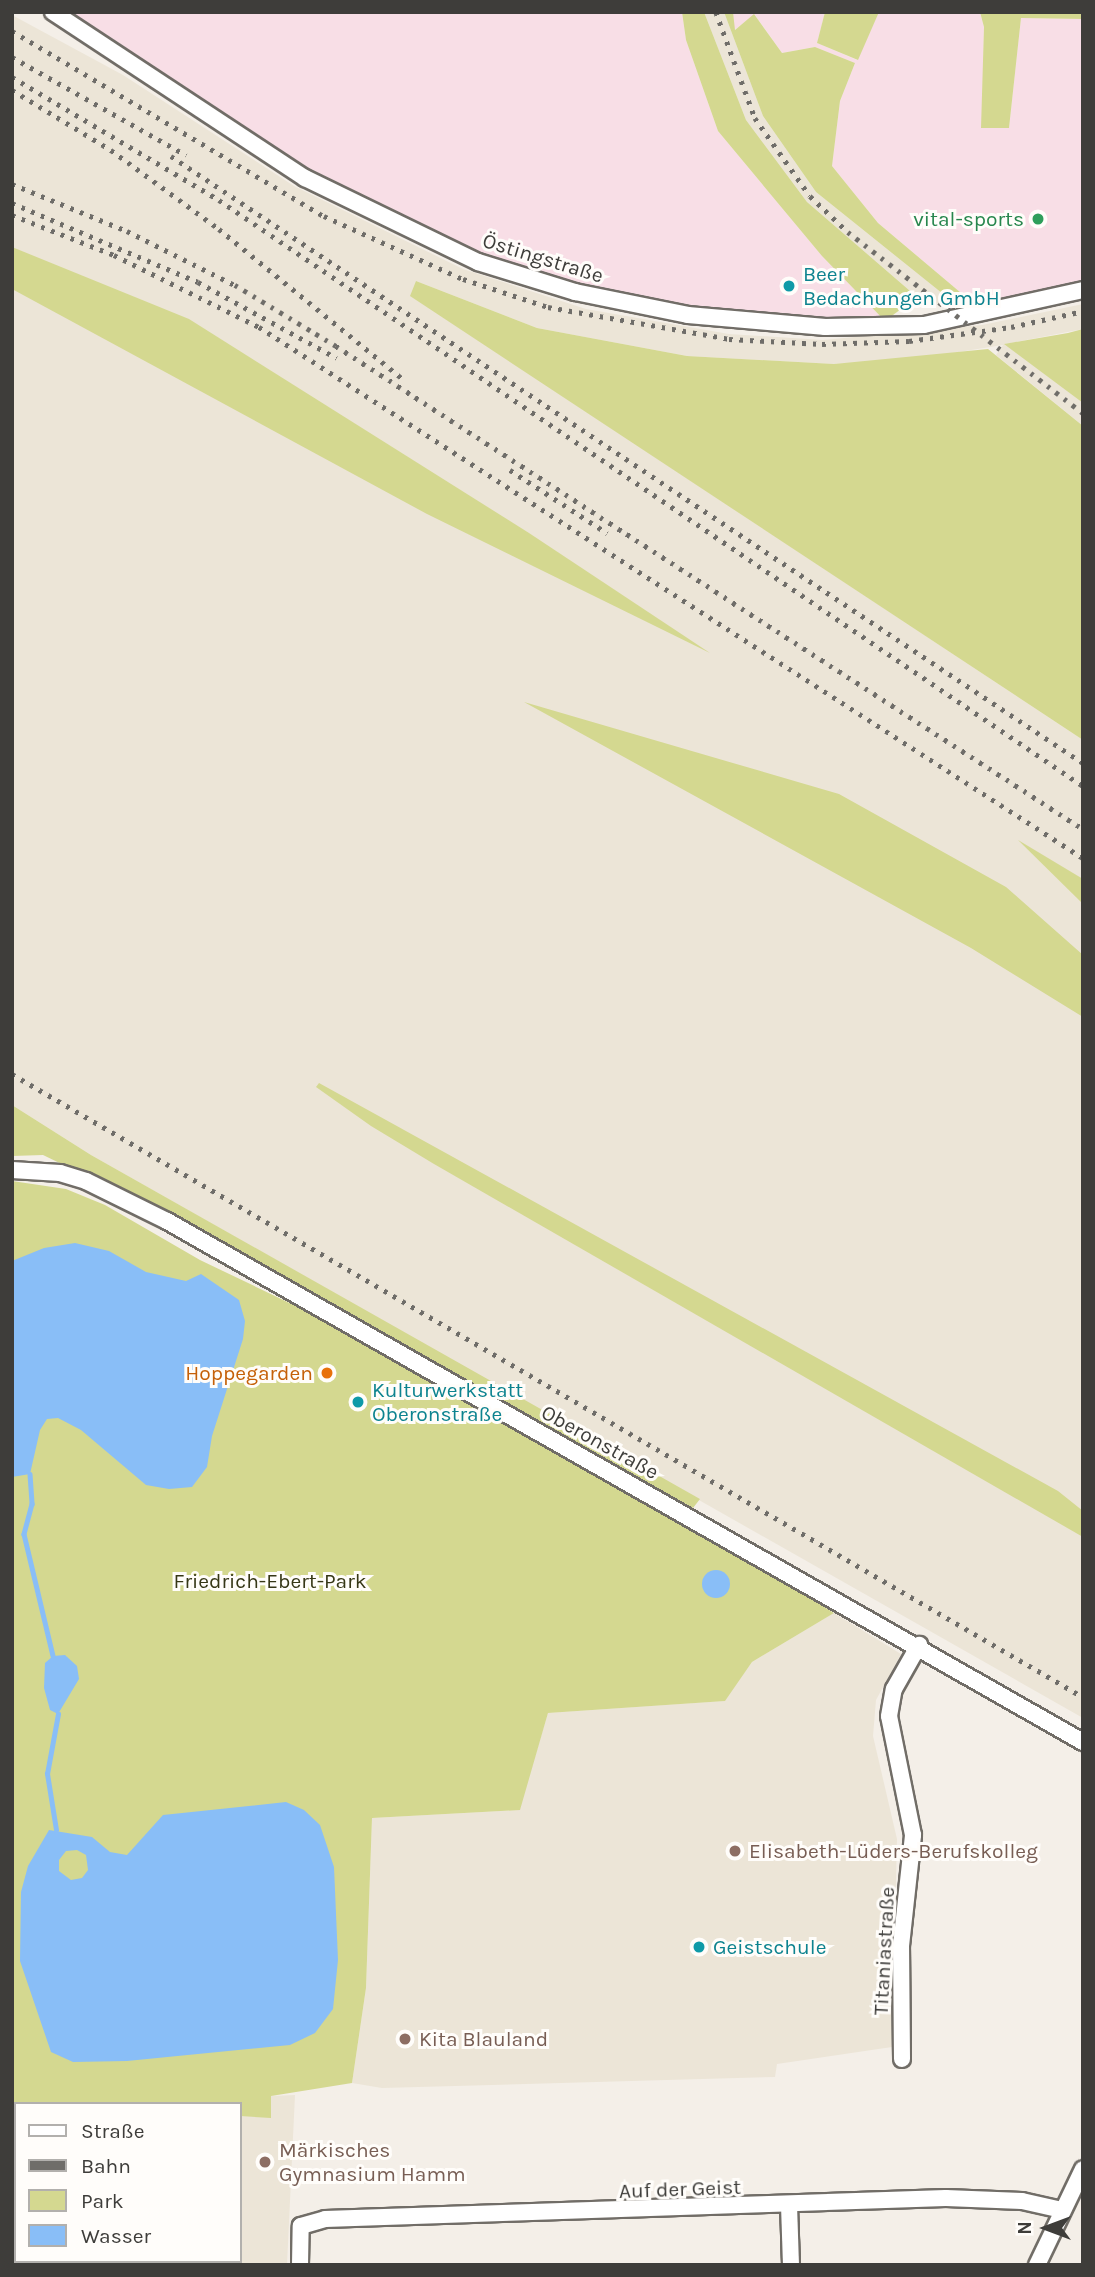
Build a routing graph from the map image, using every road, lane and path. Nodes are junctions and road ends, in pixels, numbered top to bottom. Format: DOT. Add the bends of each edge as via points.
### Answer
graph roads {
  1 [pos="53,12"];
  2 [pos="1083,290"];
  3 [pos="12,1170"];
  4 [pos="919,1646"];
  5 [pos="1083,1742"];
  6 [pos="902,2059"];
  7 [pos="1083,2169"];
  8 [pos="789,2205"];
  9 [pos="1062,2210"];
  10 [pos="300,2265"];
  11 [pos="791,2265"];
  12 [pos="1037,2265"];
  1 -- 2 [label="street, Östingstraße" via="305,178 478,262 575,292 688,315 825,327 924,325"];
  3 -- 4 [label="street, Oberonstraße" via="60,1173 86,1181 167,1221"];
  4 -- 5 [label="street, Oberonstraße"];
  4 -- 6 [label="street, Titaniastraße" via="894,1689 889,1716 913,1835 901,1946"];
  7 -- 9 [label="street"];
  8 -- 9 [label="street, Auf der Geist" via="947,2198 1022,2201"];
  8 -- 10 [label="street, Auf der Geist" via="325,2220 301,2226"];
  8 -- 11 [label="street"];
  9 -- 12 [label="street"];
}
